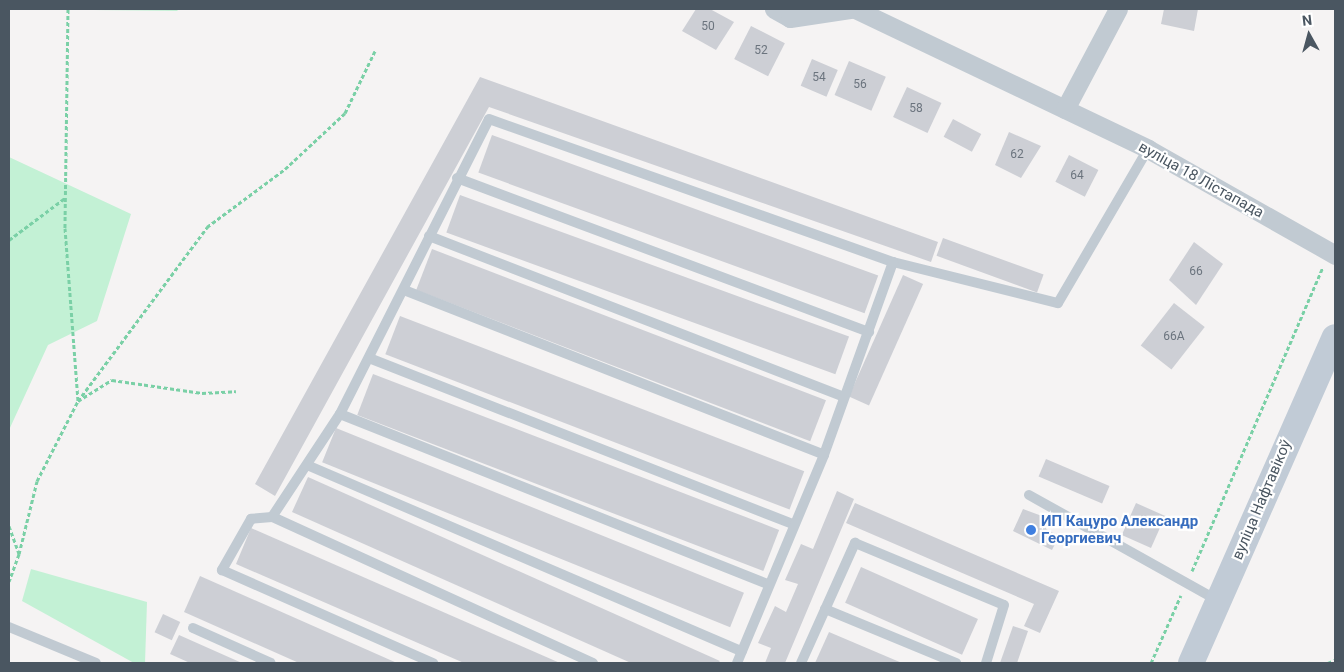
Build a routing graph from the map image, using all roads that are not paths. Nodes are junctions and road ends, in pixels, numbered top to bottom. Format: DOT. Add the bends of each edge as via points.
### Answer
graph roads {
  1 [pos="774,9"];
  2 [pos="851,9"];
  3 [pos="855,9"];
  4 [pos="1118,9"];
  5 [pos="1065,109"];
  6 [pos="1148,149"];
  7 [pos="457,178"];
  8 [pos="429,236"];
  9 [pos="1332,253"];
  10 [pos="893,262"];
  11 [pos="404,290"];
  12 [pos="869,332"];
  13 [pos="1335,338"];
  14 [pos="369,358"];
  15 [pos="1325,369"];
  16 [pos="842,396"];
  17 [pos="340,414"];
  18 [pos="824,455"];
  19 [pos="307,465"];
  20 [pos="1029,495"];
  21 [pos="272,517"];
  22 [pos="792,524"];
  23 [pos="768,584"];
  24 [pos="1218,600"];
  25 [pos="825,609"];
  26 [pos="9,627"];
  27 [pos="193,628"];
  28 [pos="742,651"];
  29 [pos="96,663"];
  30 [pos="271,663"];
  31 [pos="433,663"];
  32 [pos="593,663"];
  33 [pos="737,663"];
  34 [pos="801,663"];
  35 [pos="956,663"];
  36 [pos="986,663"];
  37 [pos="1191,663"];
  1 -- 2 [label="street" via="790,18"];
  3 -- 5 [label="street, вуліца 18 Лістапада"];
  4 -- 5 [label="street"];
  5 -- 6 [label="street, вуліца 18 Лістапада"];
  6 -- 9 [label="street, вуліца 18 Лістапада"];
  6 -- 10 [label="lane" via="1058,303"];
  7 -- 8 [label="lane"];
  7 -- 10 [label="lane" via="489,119"];
  7 -- 12 [label="lane"];
  8 -- 11 [label="lane"];
  8 -- 16 [label="lane"];
  10 -- 12 [label="lane"];
  11 -- 14 [label="lane"];
  11 -- 18 [label="lane"];
  12 -- 16 [label="lane"];
  13 -- 15 [label="street, вуліца Нафтавікоў"];
  14 -- 17 [label="lane"];
  14 -- 22 [label="lane"];
  15 -- 24 [label="street, вуліца Нафтавікоў"];
  16 -- 18 [label="lane"];
  17 -- 19 [label="lane"];
  17 -- 23 [label="lane"];
  18 -- 22 [label="lane"];
  19 -- 21 [label="lane"];
  19 -- 28 [label="lane"];
  20 -- 24 [label="lane"];
  21 -- 31 [label="lane" via="251,518 222,570"];
  21 -- 32 [label="lane"];
  22 -- 23 [label="lane"];
  23 -- 28 [label="lane"];
  24 -- 37 [label="street, вуліца Нафтавікоў"];
  25 -- 34 [label="lane"];
  25 -- 35 [label="lane"];
  25 -- 36 [label="lane" via="855,543 1004,605"];
  26 -- 29 [label="lane"];
  27 -- 30 [label="lane"];
  28 -- 33 [label="lane"];
}
